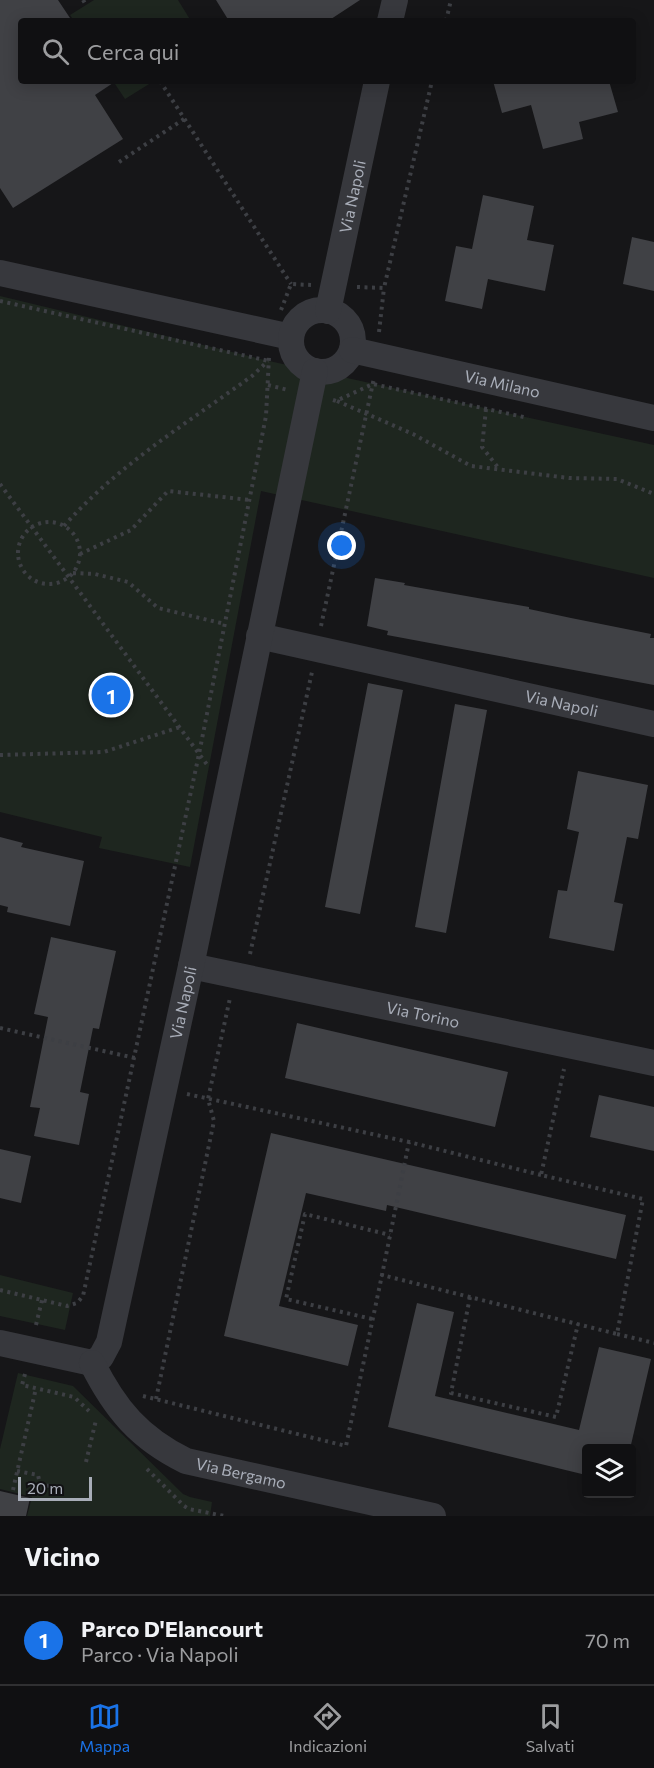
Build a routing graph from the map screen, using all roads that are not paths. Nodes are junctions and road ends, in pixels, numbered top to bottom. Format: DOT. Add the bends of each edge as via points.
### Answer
graph roads {
  1 [pos="395,0"];
  2 [pos="391,18"];
  3 [pos="376,84"];
  4 [pos="0,273"];
  5 [pos="328,311"];
  6 [pos="291,338"];
  7 [pos="352,350"];
  8 [pos="315,371"];
  9 [pos="654,418"];
  10 [pos="259,636"];
  11 [pos="654,724"];
  12 [pos="190,966"];
  13 [pos="654,1063"];
  14 [pos="0,1343"];
  15 [pos="92,1363"];
  16 [pos="433,1516"];
  1 -- 2 [label="street"];
  3 -- 5 [label="street, Via Napoli"];
  4 -- 6 [label="street"];
  5 -- 6 [label="street" via="304,316"];
  5 -- 7 [label="street" via="348,325"];
  6 -- 8 [label="street" via="297,359"];
  7 -- 8 [label="street" via="339,367"];
  7 -- 9 [label="street, Via Milano"];
  8 -- 10 [label="street, Via Napoli"];
  10 -- 11 [label="street, Via Napoli"];
  10 -- 12 [label="street, Via Napoli"];
  12 -- 13 [label="street, Via Torino"];
  12 -- 15 [label="street, Via Napoli" via="109,1342 104,1353"];
  14 -- 15 [label="street"];
  15 -- 16 [label="street, Via Bergamo" via="108,1394 133,1424 153,1443 186,1461"];
}
